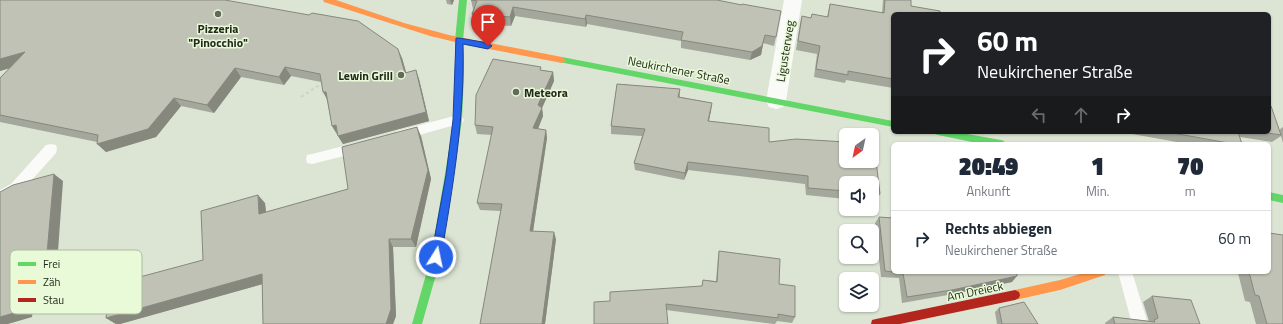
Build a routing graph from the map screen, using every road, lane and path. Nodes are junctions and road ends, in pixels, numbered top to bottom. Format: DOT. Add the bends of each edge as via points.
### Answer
graph roads {
  1 [pos="327,0"];
  2 [pos="463,0"];
  3 [pos="793,0"];
  4 [pos="459,40"];
  5 [pos="321,84"];
  6 [pos="301,97"];
  7 [pos="776,101"];
  8 [pos="458,120"];
  9 [pos="891,124"];
  10 [pos="948,134"];
  11 [pos="388,139"];
  12 [pos="990,142"];
  13 [pos="373,143"];
  14 [pos="51,149"];
  15 [pos="312,159"];
  16 [pos="1271,196"];
  17 [pos="0,197"];
  18 [pos="1283,199"];
  19 [pos="1095,274"];
  20 [pos="1126,274"];
  21 [pos="417,324"];
  22 [pos="876,324"];
  23 [pos="1140,324"];
  1 -- 4 [label="street, Neukirchener Straße" via="411,28"];
  2 -- 4 [label="street"];
  3 -- 7 [label="street, Ligusterweg"];
  4 -- 7 [label="street, Neukirchener Straße"];
  4 -- 8 [label="street"];
  5 -- 6 [label="path"];
  7 -- 9 [label="street, Neukirchener Straße"];
  8 -- 11 [label="lane"];
  8 -- 21 [label="street" via="436,257"];
  10 -- 12 [label="street"];
  13 -- 15 [label="lane"];
  14 -- 17 [label="lane" via="16,188"];
  16 -- 18 [label="street"];
  19 -- 22 [label="street, Am Dreieck" via="1060,285"];
  20 -- 23 [label="lane"];
}
